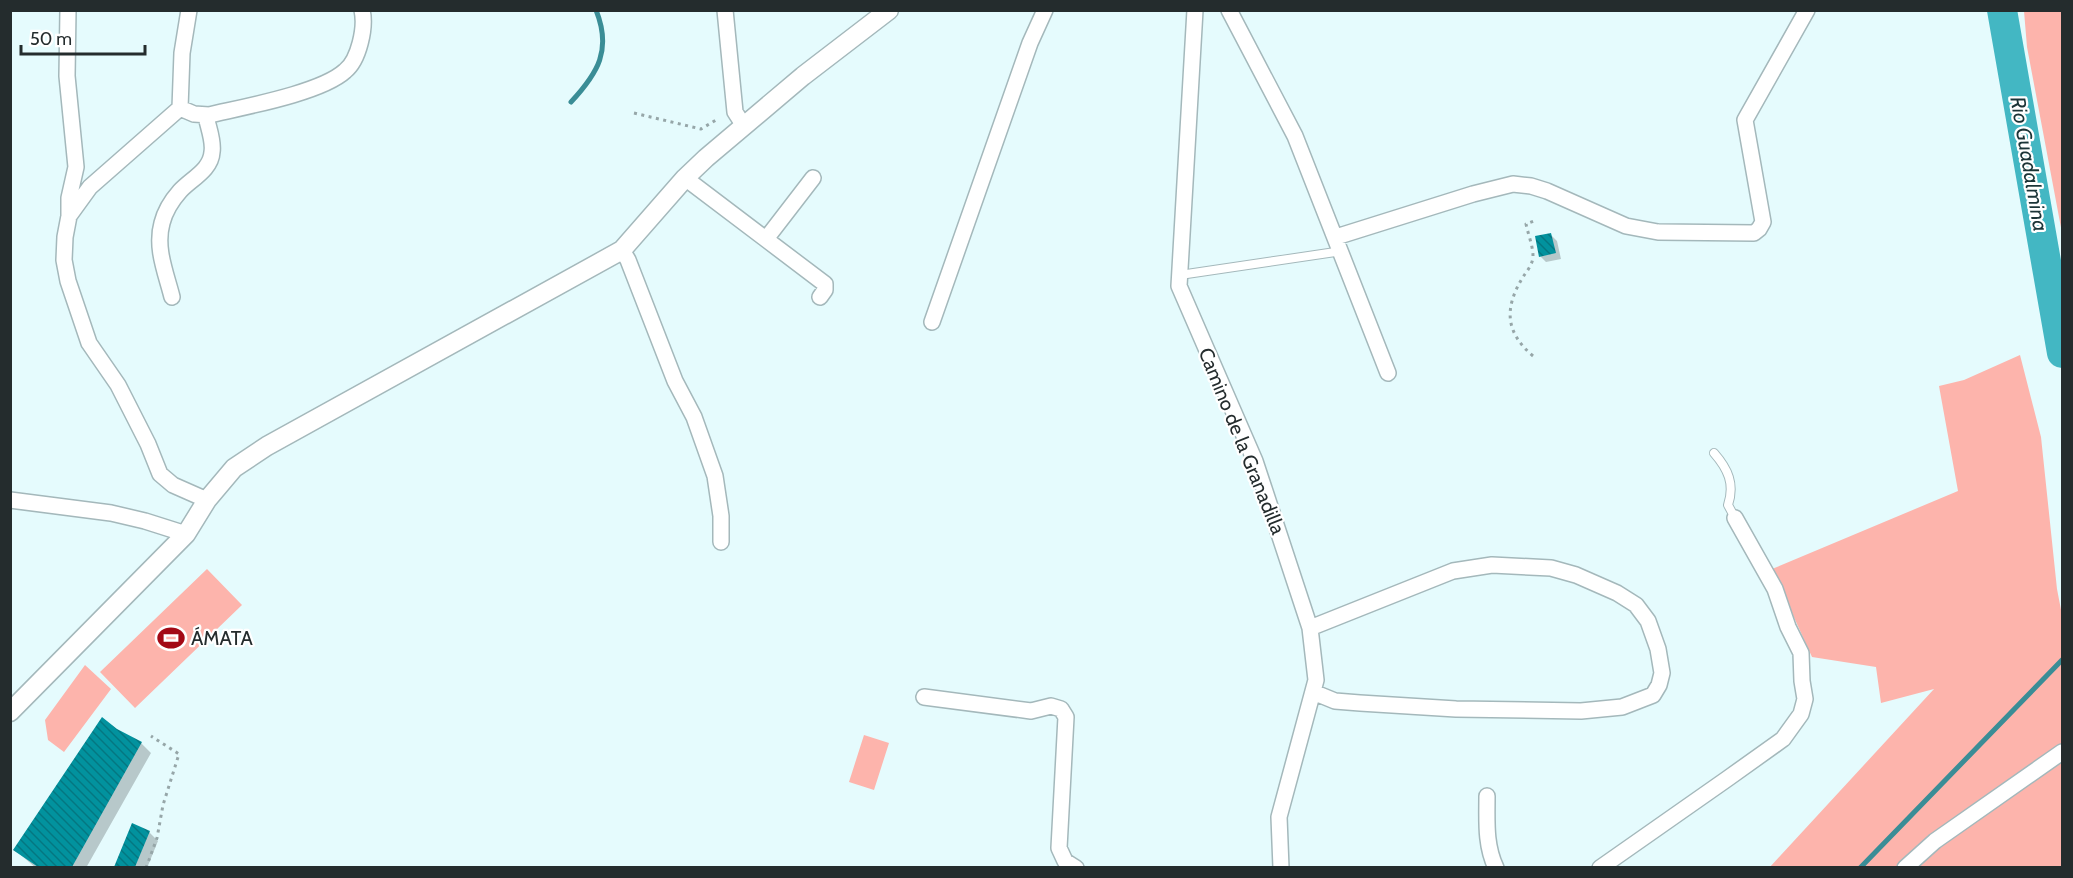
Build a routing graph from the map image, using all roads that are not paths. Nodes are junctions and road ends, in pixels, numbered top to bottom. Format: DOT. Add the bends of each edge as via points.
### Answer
graph roads {
  1 [pos="68,10"];
  2 [pos="189,10"];
  3 [pos="362,10"];
  4 [pos="725,10"];
  5 [pos="889,10"];
  6 [pos="1045,10"];
  7 [pos="1195,10"];
  8 [pos="1229,10"];
  9 [pos="1807,10"];
  10 [pos="180,108"];
  11 [pos="206,116"];
  12 [pos="744,126"];
  13 [pos="685,178"];
  14 [pos="813,178"];
  15 [pos="69,216"];
  16 [pos="765,239"];
  17 [pos="1339,244"];
  18 [pos="622,250"];
  19 [pos="1178,275"];
  20 [pos="172,297"];
  21 [pos="820,297"];
  22 [pos="932,322"];
  23 [pos="1388,373"];
  24 [pos="1714,453"];
  25 [pos="10,500"];
  26 [pos="207,500"];
  27 [pos="1735,518"];
  28 [pos="186,534"];
  29 [pos="721,542"];
  30 [pos="1310,628"];
  31 [pos="1313,692"];
  32 [pos="924,697"];
  33 [pos="10,712"];
  34 [pos="2062,752"];
  35 [pos="1487,796"];
  36 [pos="1076,867"];
  37 [pos="1281,867"];
  38 [pos="1496,867"];
  39 [pos="1600,867"];
  40 [pos="1905,867"];
  1 -- 15 [label="street" via="67,76 76,167"];
  2 -- 10 [label="street" via="182,53"];
  3 -- 11 [label="street" via="362,37 351,66 344,73 303,91"];
  4 -- 12 [label="street" via="735,112"];
  5 -- 12 [label="street"];
  6 -- 22 [label="street"];
  7 -- 19 [label="street, Camino de la Granadilla"];
  8 -- 17 [label="street" via="1295,136"];
  9 -- 17 [label="street" via="1745,120 1763,222 1754,233 1658,232 1626,226 1547,191 1513,184 1473,194"];
  10 -- 11 [label="street"];
  10 -- 15 [label="street" via="90,187"];
  11 -- 20 [label="street" via="212,157 167,208 162,224 161,256"];
  12 -- 13 [label="street"];
  13 -- 16 [label="street"];
  13 -- 18 [label="street"];
  14 -- 16 [label="street"];
  15 -- 26 [label="street" via="64,260 89,343 118,385 160,474 173,485"];
  16 -- 21 [label="street" via="825,284"];
  17 -- 19 [label="lane"];
  17 -- 23 [label="street"];
  18 -- 26 [label="street" via="267,446 234,468"];
  18 -- 29 [label="street" via="675,381 694,417 715,476 722,516"];
  19 -- 30 [label="street, Camino de la Granadilla" via="1179,286 1255,461"];
  24 -- 27 [label="lane" via="1731,479 1728,505"];
  25 -- 28 [label="street" via="111,513"];
  26 -- 28 [label="street"];
  27 -- 39 [label="street" via="1775,589 1801,653 1805,699 1801,714 1782,739"];
  28 -- 33 [label="street"];
  30 -- 31 [label="street, Camino de la Granadilla" via="1316,680"];
  30 -- 31 [label="street" via="1453,571 1492,565 1551,568 1576,575 1636,604 1648,621 1662,673 1653,695 1622,707 1581,711 1360,703 1335,701"];
  31 -- 37 [label="street, Camino de la Granadilla" via="1279,817"];
  32 -- 36 [label="street" via="1030,711 1052,706 1061,709 1066,717 1059,848 1065,861"];
  34 -- 40 [label="street" via="1935,841"];
  35 -- 38 [label="street" via="1487,834"];
}
